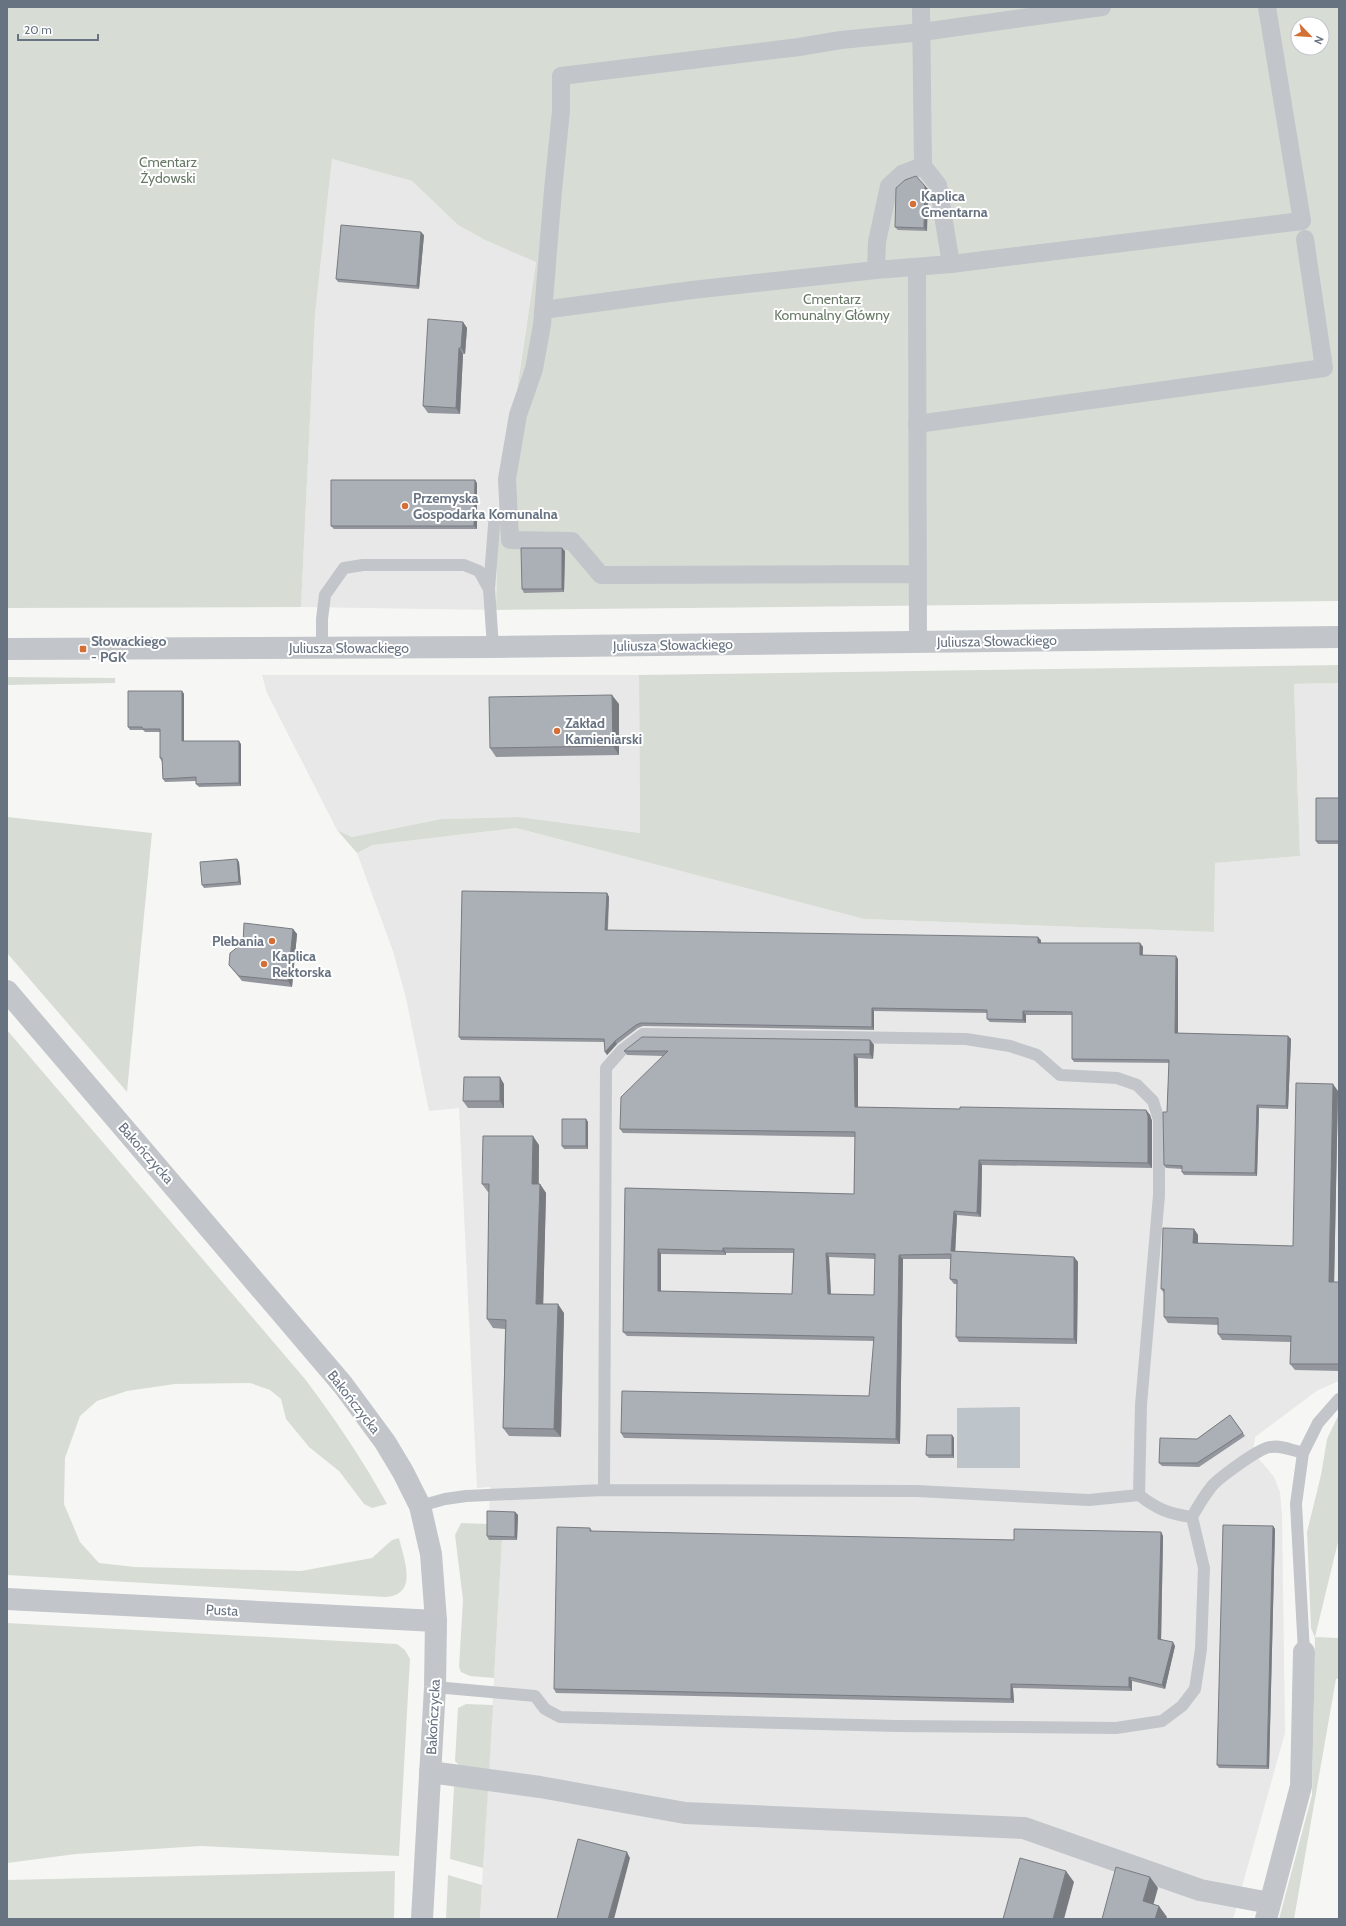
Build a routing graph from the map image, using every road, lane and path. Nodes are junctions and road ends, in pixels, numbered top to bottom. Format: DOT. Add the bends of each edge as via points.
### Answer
graph roads {
  1 [pos="921,7"];
  2 [pos="1102,7"];
  3 [pos="1267,7"];
  4 [pos="922,32"];
  5 [pos="923,166"];
  6 [pos="1306,238"];
  7 [pos="951,264"];
  8 [pos="917,267"];
  9 [pos="876,270"];
  10 [pos="543,310"];
  11 [pos="917,424"];
  12 [pos="495,512"];
  13 [pos="918,574"];
  14 [pos="489,589"];
  15 [pos="1339,637"];
  16 [pos="918,642"];
  17 [pos="493,647"];
  18 [pos="322,648"];
  19 [pos="7,649"];
  20 [pos="7,991"];
  21 [pos="1339,1399"];
  22 [pos="1303,1452"];
  23 [pos="604,1490"];
  24 [pos="1139,1495"];
  25 [pos="420,1506"];
  26 [pos="1192,1517"];
  27 [pos="7,1599"];
  28 [pos="436,1621"];
  29 [pos="1304,1652"];
  30 [pos="435,1688"];
  31 [pos="430,1772"];
  32 [pos="1268,1911"];
  33 [pos="422,1919"];
  1 -- 4 [label="street"];
  2 -- 4 [label="street"];
  3 -- 7 [label="street" via="1302,221"];
  4 -- 5 [label="street"];
  4 -- 10 [label="street" via="561,76 561,111"];
  5 -- 7 [label="street" via="938,185"];
  5 -- 9 [label="street" via="902,174 888,186 877,242"];
  6 -- 11 [label="street" via="1324,368"];
  7 -- 8 [label="street"];
  8 -- 9 [label="street"];
  8 -- 11 [label="street"];
  9 -- 10 [label="street" via="692,290"];
  10 -- 13 [label="street" via="534,369 518,415 507,479 510,540 572,541 601,575"];
  11 -- 13 [label="street"];
  12 -- 14 [label="lane"];
  13 -- 16 [label="street"];
  14 -- 17 [label="lane"];
  14 -- 18 [label="lane" via="479,570 464,565 363,565 344,568 324,595"];
  15 -- 16 [label="street, Juliusza Słowackiego"];
  16 -- 17 [label="street, Juliusza Słowackiego"];
  17 -- 18 [label="street, Juliusza Słowackiego"];
  18 -- 19 [label="street, Juliusza Słowackiego"];
  20 -- 25 [label="street, Bakończycka" via="342,1385 385,1442"];
  21 -- 22 [label="lane" via="1318,1423"];
  22 -- 26 [label="lane" via="1269,1447 1257,1452 1213,1485"];
  22 -- 29 [label="lane" via="1296,1504"];
  23 -- 24 [label="lane" via="917,1491 1089,1500"];
  23 -- 24 [label="lane" via="606,1068 622,1050 643,1034 966,1039 1010,1046 1037,1055 1060,1075 1117,1078 1137,1085 1153,1101 1159,1120 1159,1195 1141,1397"];
  23 -- 25 [label="lane" via="466,1496"];
  24 -- 26 [label="lane" via="1155,1508"];
  25 -- 28 [label="street, Bakończycka" via="431,1554"];
  26 -- 30 [label="lane" via="1204,1568 1201,1649 1195,1689 1182,1706 1162,1721 1116,1728 896,1726 560,1717 545,1708 535,1696"];
  27 -- 28 [label="street, Pusta"];
  28 -- 30 [label="street, Bakończycka"];
  29 -- 32 [label="street" via="1301,1786"];
  30 -- 31 [label="street, Bakończycka"];
  31 -- 32 [label="street" via="540,1787 685,1813 1024,1828 1200,1890"];
  31 -- 33 [label="street, Bakończycka"];
}
